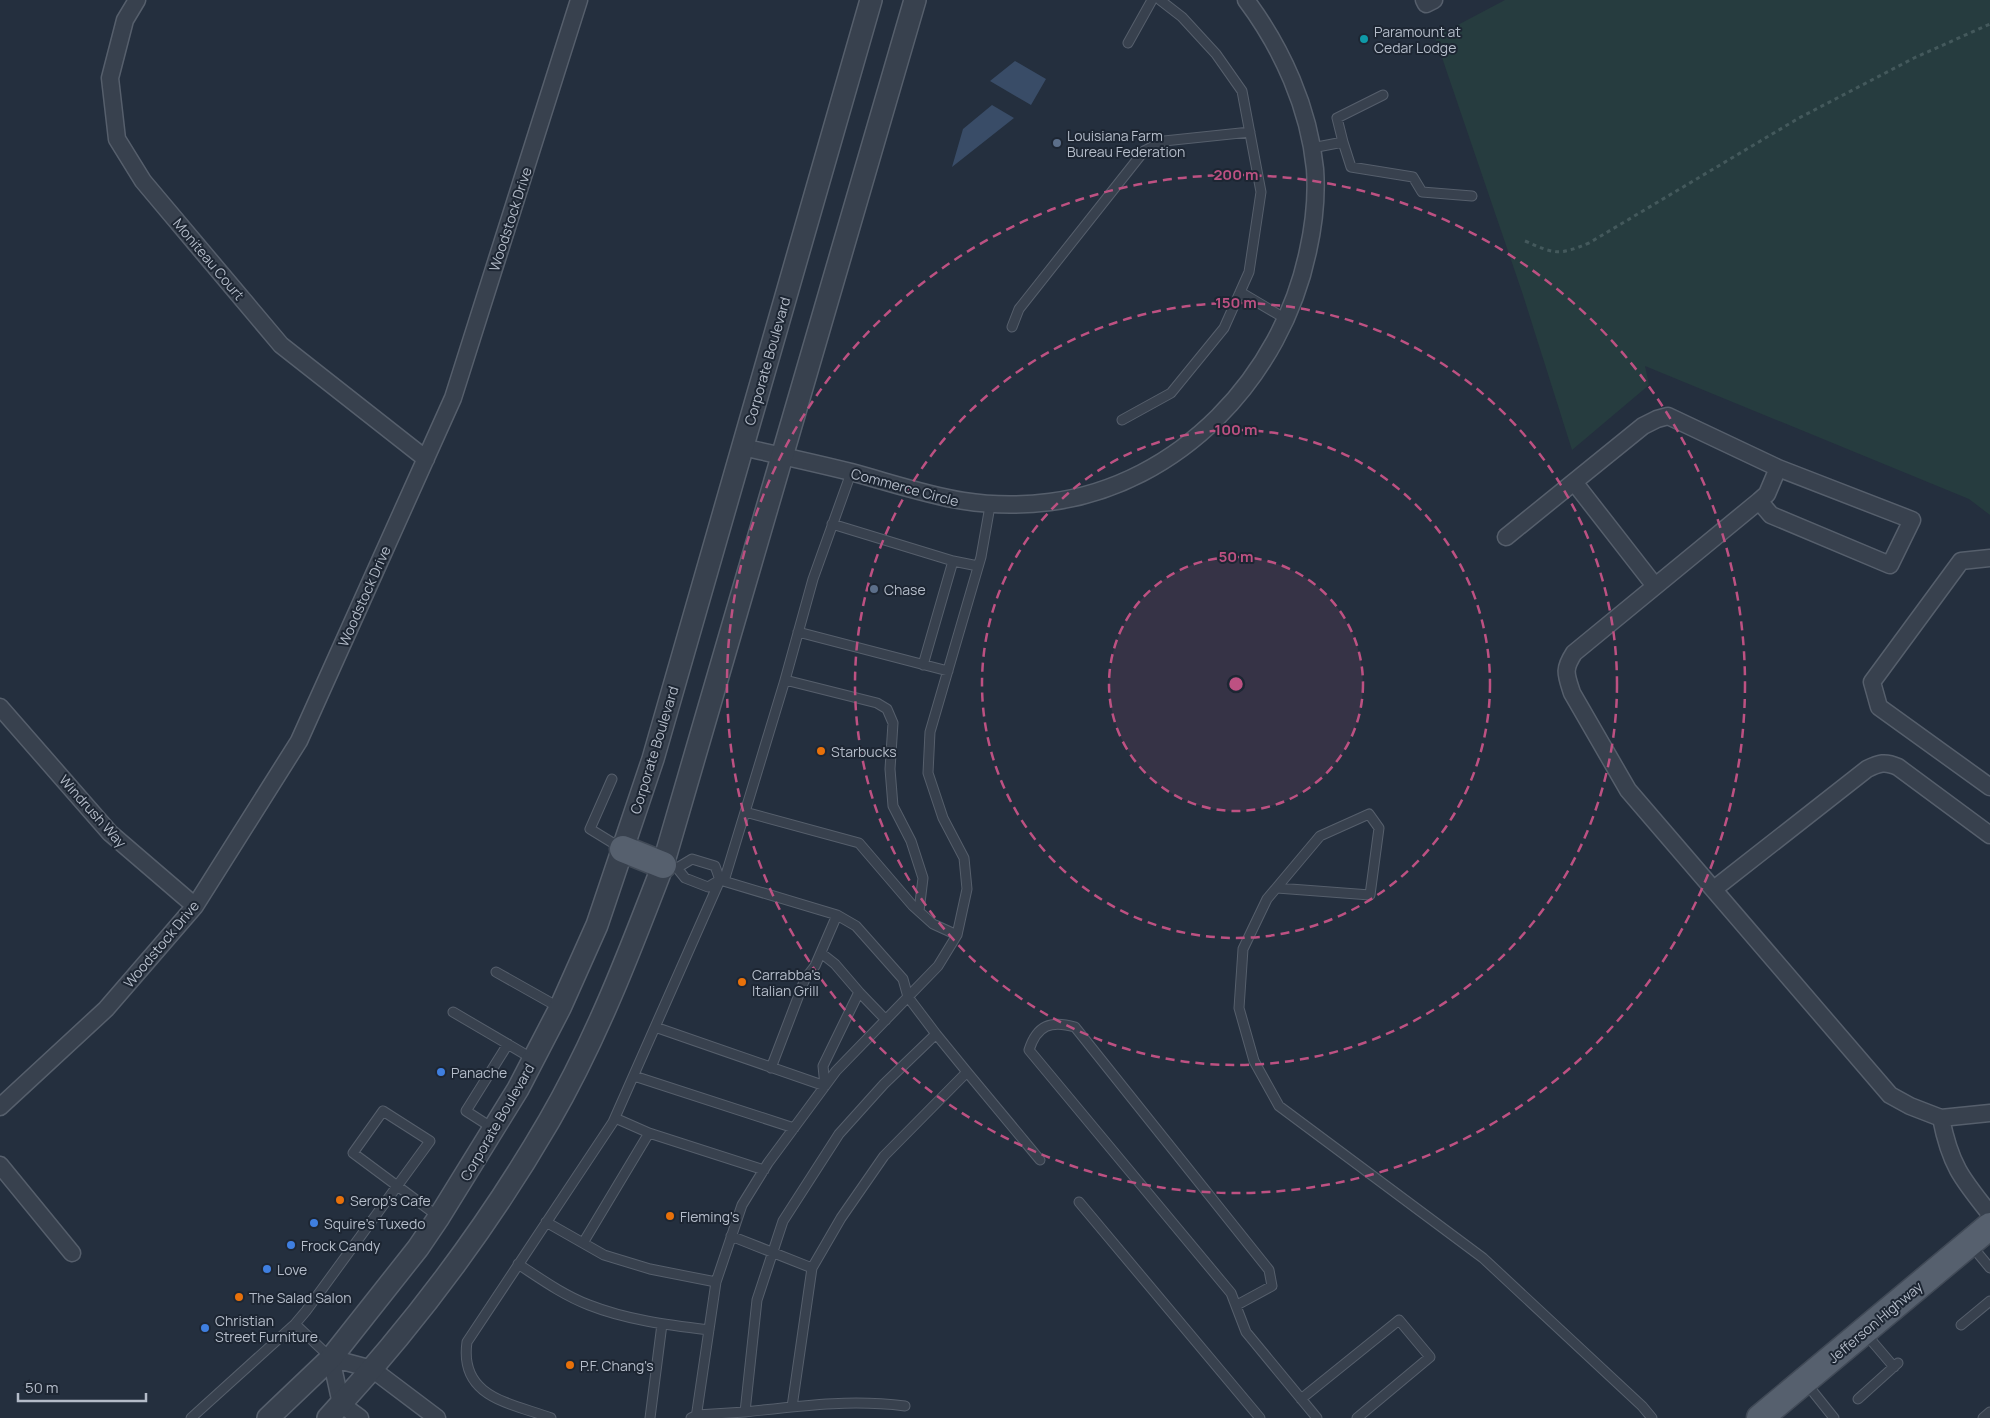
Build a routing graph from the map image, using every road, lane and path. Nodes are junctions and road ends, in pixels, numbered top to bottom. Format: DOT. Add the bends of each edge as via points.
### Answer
graph roads {
  1 [pos="137,0"];
  2 [pos="579,0"];
  3 [pos="871,0"];
  4 [pos="915,0"];
  5 [pos="1152,0"];
  6 [pos="1160,0"];
  7 [pos="1246,0"];
  8 [pos="1424,0"];
  9 [pos="1434,0"];
  10 [pos="1990,24"];
  11 [pos="1128,43"];
  12 [pos="1383,95"];
  13 [pos="1250,132"];
  14 [pos="1343,142"];
  15 [pos="1312,148"];
  16 [pos="1472,196"];
  17 [pos="1524,241"];
  18 [pos="1240,292"];
  19 [pos="1286,319"];
  20 [pos="1012,327"];
  21 [pos="1122,420"];
  22 [pos="742,447"];
  23 [pos="782,456"];
  24 [pos="426,459"];
  25 [pos="1778,468"];
  26 [pos="851,472"];
  27 [pos="1574,482"];
  28 [pos="1759,501"];
  29 [pos="990,506"];
  30 [pos="832,524"];
  31 [pos="1506,537"];
  32 [pos="1990,558"];
  33 [pos="953,560"];
  34 [pos="978,566"];
  35 [pos="1656,586"];
  36 [pos="798,632"];
  37 [pos="923,665"];
  38 [pos="948,671"];
  39 [pos="785,680"];
  40 [pos="0,707"];
  41 [pos="612,779"];
  42 [pos="1990,787"];
  43 [pos="746,812"];
  44 [pos="1990,836"];
  45 [pos="623,849"];
  46 [pos="670,866"];
  47 [pos="722,881"];
  48 [pos="1277,888"];
  49 [pos="1714,889"];
  50 [pos="195,906"];
  51 [pos="919,911"];
  52 [pos="837,915"];
  53 [pos="958,935"];
  54 [pos="821,953"];
  55 [pos="496,972"];
  56 [pos="859,992"];
  57 [pos="908,997"];
  58 [pos="560,1008"];
  59 [pos="453,1012"];
  60 [pos="886,1020"];
  61 [pos="655,1028"];
  62 [pos="936,1034"];
  63 [pos="508,1044"];
  64 [pos="534,1059"];
  65 [pos="770,1068"];
  66 [pos="967,1072"];
  67 [pos="634,1076"];
  68 [pos="825,1086"];
  69 [pos="0,1107"];
  70 [pos="1990,1112"];
  71 [pos="615,1118"];
  72 [pos="1941,1118"];
  73 [pos="794,1128"];
  74 [pos="494,1129"];
  75 [pos="649,1133"];
  76 [pos="1040,1160"];
  77 [pos="0,1165"];
  78 [pos="764,1170"];
  79 [pos="398,1184"];
  80 [pos="1079,1202"];
  81 [pos="1990,1214"];
  82 [pos="439,1217"];
  83 [pos="546,1222"];
  84 [pos="1990,1226"];
  85 [pos="732,1236"];
  86 [pos="583,1243"];
  87 [pos="1969,1243"];
  88 [pos="773,1252"];
  89 [pos="72,1253"];
  90 [pos="518,1264"];
  91 [pos="812,1268"];
  92 [pos="1990,1268"];
  93 [pos="716,1282"];
  94 [pos="1990,1301"];
  95 [pos="1237,1306"];
  96 [pos="295,1324"];
  97 [pos="662,1324"];
  98 [pos="1961,1325"];
  99 [pos="709,1330"];
  100 [pos="1864,1331"];
  101 [pos="331,1358"];
  102 [pos="372,1369"];
  103 [pos="1804,1380"];
  104 [pos="1301,1399"];
  105 [pos="1858,1399"];
  106 [pos="905,1406"];
  107 [pos="792,1407"];
  108 [pos="334,1411"];
  109 [pos="745,1412"];
  110 [pos="1990,1412"];
  111 [pos="696,1417"];
  112 [pos="191,1418"];
  113 [pos="268,1418"];
  114 [pos="360,1418"];
  115 [pos="437,1418"];
  116 [pos="551,1418"];
  117 [pos="650,1418"];
  118 [pos="1260,1418"];
  119 [pos="1317,1418"];
  120 [pos="1357,1418"];
  121 [pos="1652,1418"];
  122 [pos="1760,1418"];
  123 [pos="1834,1418"];
  124 [pos="1983,1418"];
  1 -- 24 [label="street, Moniteau Court" via="124,20 110,78 117,139 143,181 281,345"];
  2 -- 24 [label="street, Woodstock Drive" via="453,398"];
  3 -- 22 [label="street, Corporate Boulevard"];
  4 -- 23 [label="street"];
  5 -- 11 [label="lane"];
  6 -- 13 [label="lane" via="1182,17 1216,54 1242,90"];
  7 -- 15 [label="street, Commerce Circle" via="1266,29 1292,81 1304,112"];
  8 -- 9 [label="street" via="1426,4"];
  10 -- 17 [label="path" via="1914,58 1799,118 1568,252 1553,253"];
  12 -- 14 [label="lane" via="1337,118"];
  13 -- 18 [label="lane" via="1261,192 1249,272"];
  13 -- 20 [label="lane" via="1164,141 1144,151 1019,309"];
  14 -- 15 [label="lane"];
  14 -- 16 [label="lane" via="1351,167 1413,177 1422,192"];
  15 -- 19 [label="street, Commerce Circle" via="1314,222 1304,272"];
  18 -- 19 [label="lane"];
  18 -- 21 [label="lane" via="1224,328 1171,393"];
  19 -- 29 [label="street, Commerce Circle" via="1266,360 1243,390 1215,421 1154,467 1114,485 1067,500"];
  22 -- 23 [label="street, Commerce Circle"];
  22 -- 45 [label="street, Corporate Boulevard" via="653,759"];
  23 -- 26 [label="street, Commerce Circle"];
  23 -- 46 [label="street"];
  24 -- 50 [label="street, Woodstock Drive" via="300,742"];
  25 -- 27 [label="street" via="1668,416 1643,426"];
  25 -- 28 [label="street" via="1767,494"];
  25 -- 28 [label="street" via="1912,520 1890,565 1771,515"];
  26 -- 29 [label="street, Commerce Circle" via="931,496"];
  26 -- 30 [label="lane"];
  27 -- 31 [label="street"];
  27 -- 35 [label="street"];
  28 -- 35 [label="street"];
  29 -- 34 [label="lane"];
  30 -- 33 [label="lane"];
  30 -- 36 [label="lane"];
  32 -- 42 [label="street" via="1961,561 1872,682 1879,707"];
  33 -- 34 [label="lane"];
  33 -- 37 [label="lane"];
  34 -- 38 [label="lane"];
  35 -- 49 [label="street" via="1574,653 1565,666 1567,677 1572,693 1628,790"];
  36 -- 37 [label="lane"];
  36 -- 39 [label="lane"];
  37 -- 38 [label="lane"];
  38 -- 53 [label="lane" via="930,732 928,773 944,818 964,858 967,889"];
  39 -- 43 [label="lane"];
  39 -- 51 [label="lane" via="877,703 887,709 893,723 890,770 893,806 911,841 923,878"];
  40 -- 50 [label="street, Windrush Way" via="110,833"];
  41 -- 45 [label="lane" via="590,830"];
  43 -- 47 [label="lane"];
  43 -- 51 [label="lane" via="859,843"];
  44 -- 49 [label="street" via="1898,767 1879,762"];
  45 -- 46 [label="main road"];
  45 -- 58 [label="street, Corporate Boulevard" via="597,926"];
  46 -- 47 [label="lane" via="684,878 708,887"];
  46 -- 47 [label="lane" via="692,859 715,866"];
  46 -- 102 [label="street" via="550,1119 494,1209 424,1307"];
  47 -- 52 [label="lane"];
  47 -- 61 [label="lane"];
  48 -- 48 [label="lane" via="1320,836 1369,814 1379,828 1370,895"];
  48 -- 121 [label="lane" via="1267,900 1243,949 1239,1008 1254,1061 1279,1106 1483,1258"];
  49 -- 72 [label="street" via="1890,1095"];
  50 -- 69 [label="street, Woodstock Drive" via="106,1009"];
  51 -- 53 [label="lane" via="934,924"];
  52 -- 54 [label="lane"];
  52 -- 57 [label="lane" via="856,926 903,979"];
  53 -- 57 [label="lane" via="938,966"];
  54 -- 56 [label="lane"];
  54 -- 65 [label="lane" via="805,979"];
  55 -- 58 [label="lane"];
  56 -- 60 [label="lane"];
  56 -- 68 [label="lane" via="823,1066"];
  57 -- 60 [label="lane"];
  57 -- 62 [label="lane"];
  58 -- 64 [label="street, Corporate Boulevard"];
  59 -- 63 [label="lane"];
  60 -- 68 [label="lane"];
  61 -- 65 [label="lane"];
  61 -- 67 [label="lane"];
  62 -- 66 [label="lane"];
  62 -- 88 [label="lane" via="884,1084 839,1134 783,1221"];
  63 -- 64 [label="lane"];
  63 -- 74 [label="lane" via="466,1111"];
  64 -- 74 [label="street, Corporate Boulevard"];
  65 -- 68 [label="lane"];
  66 -- 76 [label="lane"];
  66 -- 91 [label="lane" via="884,1156 841,1218"];
  67 -- 71 [label="lane"];
  67 -- 73 [label="lane"];
  68 -- 73 [label="lane"];
  70 -- 72 [label="street"];
  71 -- 75 [label="lane"];
  71 -- 83 [label="lane"];
  72 -- 81 [label="street" via="1947,1147 1959,1176"];
  73 -- 78 [label="lane"];
  74 -- 82 [label="street, Corporate Boulevard"];
  75 -- 78 [label="lane"];
  75 -- 86 [label="lane"];
  77 -- 89 [label="street"];
  78 -- 85 [label="lane" via="742,1205"];
  79 -- 79 [label="lane" via="430,1141 383,1112 353,1153"];
  79 -- 82 [label="lane"];
  79 -- 96 [label="lane"];
  80 -- 118 [label="lane"];
  82 -- 101 [label="street, Corporate Boulevard"];
  83 -- 86 [label="lane"];
  83 -- 90 [label="lane"];
  84 -- 87 [label="main road, Jefferson Highway"];
  85 -- 88 [label="lane"];
  85 -- 93 [label="lane"];
  86 -- 93 [label="lane" via="604,1255 650,1269"];
  87 -- 92 [label="lane"];
  87 -- 100 [label="main road, Jefferson Highway"];
  88 -- 91 [label="lane"];
  88 -- 109 [label="lane" via="757,1300"];
  90 -- 97 [label="lane" via="588,1305"];
  90 -- 116 [label="lane" via="467,1342 468,1371 478,1387 490,1396"];
  91 -- 107 [label="lane"];
  93 -- 99 [label="lane"];
  94 -- 98 [label="lane"];
  95 -- 95 [label="lane" via="1231,1293 1029,1050 1033,1038 1044,1028 1058,1022 1075,1027 1269,1270 1272,1286"];
  95 -- 104 [label="lane" via="1246,1332"];
  96 -- 101 [label="lane"];
  96 -- 112 [label="lane"];
  97 -- 99 [label="lane"];
  97 -- 117 [label="lane"];
  99 -- 111 [label="lane"];
  100 -- 103 [label="main road, Jefferson Highway"];
  100 -- 105 [label="lane" via="1896,1365"];
  101 -- 102 [label="street"];
  101 -- 108 [label="street"];
  101 -- 113 [label="street, Corporate Boulevard"];
  102 -- 108 [label="street"];
  102 -- 115 [label="street"];
  103 -- 122 [label="main road, Jefferson Highway"];
  103 -- 123 [label="lane"];
  104 -- 119 [label="lane"];
  104 -- 120 [label="lane" via="1399,1320 1430,1357"];
  106 -- 107 [label="lane" via="837,1402"];
  107 -- 109 [label="lane"];
  108 -- 114 [label="street"];
  109 -- 111 [label="lane"];
  110 -- 124 [label="lane"];
}
